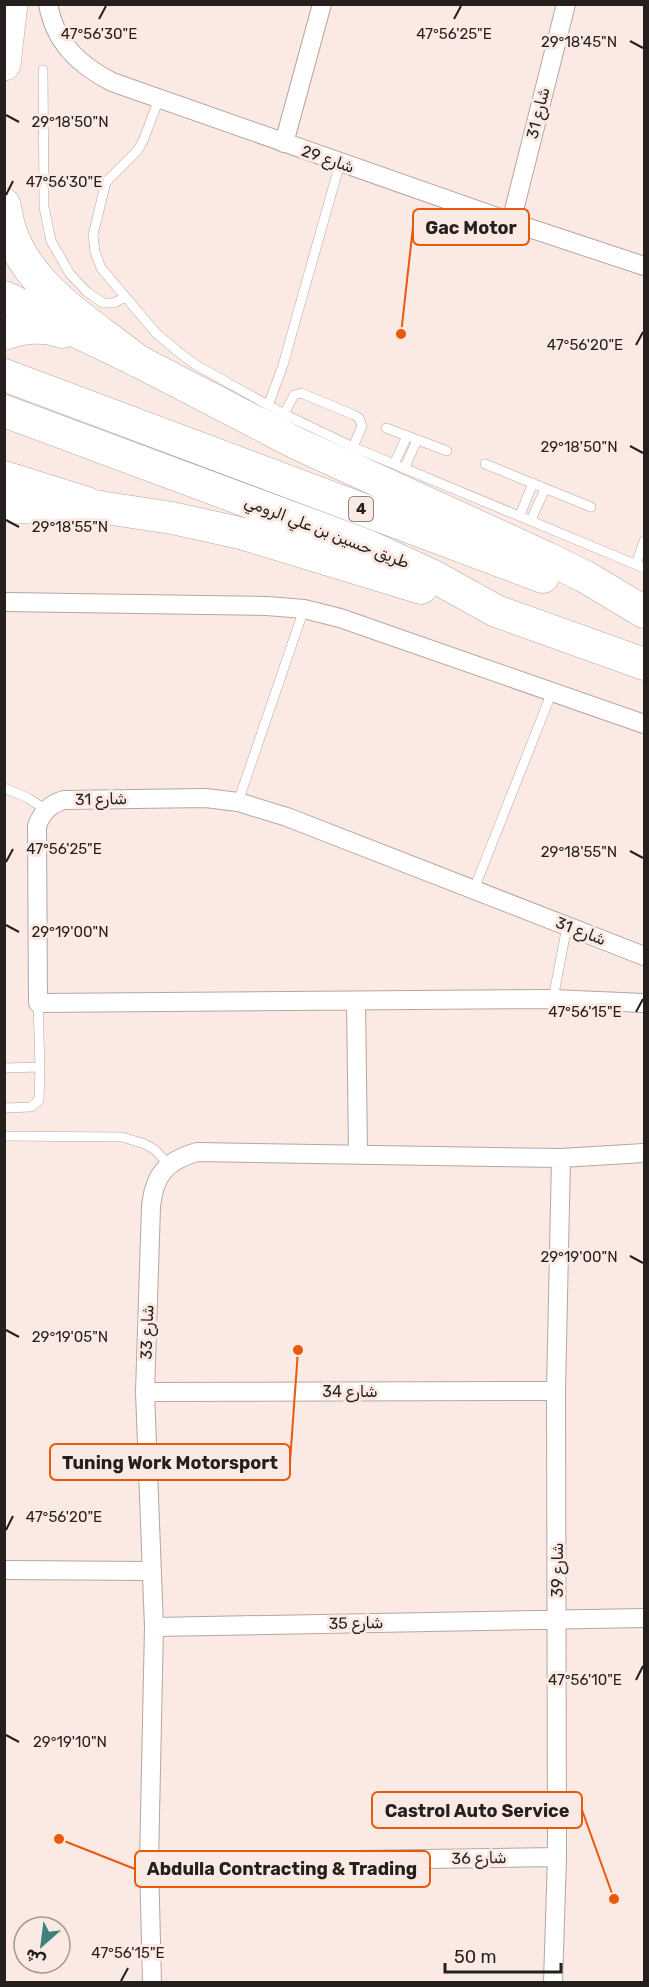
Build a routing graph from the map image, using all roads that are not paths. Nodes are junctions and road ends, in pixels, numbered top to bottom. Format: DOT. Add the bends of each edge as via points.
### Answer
graph roads {
  1 [pos="11,4"];
  2 [pos="48,4"];
  3 [pos="322,4"];
  4 [pos="566,4"];
  5 [pos="4,64"];
  6 [pos="43,70"];
  7 [pos="159,99"];
  8 [pos="284,144"];
  9 [pos="340,163"];
  10 [pos="4,205"];
  11 [pos="511,222"];
  12 [pos="645,266"];
  13 [pos="4,297"];
  14 [pos="125,297"];
  15 [pos="4,334"];
  16 [pos="136,360"];
  17 [pos="4,375"];
  18 [pos="268,406"];
  19 [pos="4,411"];
  20 [pos="284,414"];
  21 [pos="386,428"];
  22 [pos="407,436"];
  23 [pos="417,440"];
  24 [pos="353,447"];
  25 [pos="447,451"];
  26 [pos="394,464"];
  27 [pos="485,464"];
  28 [pos="404,469"];
  29 [pos="4,477"];
  30 [pos="533,483"];
  31 [pos="545,489"];
  32 [pos="4,491"];
  33 [pos="4,507"];
  34 [pos="99,507"];
  35 [pos="591,507"];
  36 [pos="520,515"];
  37 [pos="531,520"];
  38 [pos="645,541"];
  39 [pos="640,566"];
  40 [pos="4,602"];
  41 [pos="304,609"];
  42 [pos="496,611"];
  43 [pos="645,613"];
  44 [pos="645,664"];
  45 [pos="552,692"];
  46 [pos="645,724"];
  47 [pos="4,788"];
  48 [pos="238,802"];
  49 [pos="46,810"];
  50 [pos="474,890"];
  51 [pos="567,926"];
  52 [pos="645,956"];
  53 [pos="554,999"];
  54 [pos="356,1001"];
  55 [pos="38,1003"];
  56 [pos="645,1003"];
  57 [pos="40,1067"];
  58 [pos="4,1068"];
  59 [pos="4,1108"];
  60 [pos="4,1136"];
  61 [pos="358,1153"];
  62 [pos="645,1153"];
  63 [pos="561,1158"];
  64 [pos="168,1165"];
  65 [pos="556,1391"];
  66 [pos="145,1392"];
  67 [pos="4,1570"];
  68 [pos="151,1571"];
  69 [pos="645,1618"];
  70 [pos="557,1620"];
  71 [pos="154,1627"];
  72 [pos="557,1857"];
  73 [pos="149,1863"];
  74 [pos="152,1983"];
  75 [pos="554,1983"];
  1 -- 5 [label="highway"];
  2 -- 7 [label="street, شارع 29" via="56,31 70,53 89,70"];
  3 -- 8 [label="street"];
  4 -- 11 [label="street, شارع 31"];
  6 -- 14 [label="lane" via="44,207 51,241 70,274 87,292 103,303"];
  7 -- 8 [label="street, شارع 29"];
  7 -- 14 [label="lane" via="137,151 105,182 93,228 97,260"];
  8 -- 9 [label="street, شارع 29"];
  9 -- 11 [label="street, شارع 29"];
  9 -- 18 [label="lane"];
  10 -- 16 [label="highway" via="16,243 40,280"];
  11 -- 12 [label="street, شارع 29"];
  13 -- 16 [label="highway"];
  14 -- 18 [label="lane" via="156,333 182,355"];
  15 -- 16 [label="highway" via="31,328 56,330"];
  16 -- 43 [label="highway" via="298,444 556,562"];
  17 -- 43 [label="highway, طريق حسين بن علي الرومي / 4"];
  18 -- 20 [label="lane"];
  19 -- 42 [label="highway, طريق حسين بن علي الرومي / 4" via="368,546"];
  20 -- 24 [label="lane"];
  20 -- 24 [label="lane" via="294,395 301,393 354,415 362,426"];
  21 -- 22 [label="lane"];
  22 -- 23 [label="lane"];
  22 -- 26 [label="lane"];
  23 -- 25 [label="lane"];
  23 -- 28 [label="lane"];
  24 -- 26 [label="lane"];
  26 -- 28 [label="lane"];
  27 -- 30 [label="lane"];
  28 -- 36 [label="lane"];
  29 -- 34 [label="highway"];
  30 -- 31 [label="lane"];
  30 -- 36 [label="lane"];
  31 -- 35 [label="lane"];
  31 -- 37 [label="lane"];
  32 -- 34 [label="highway"];
  33 -- 34 [label="highway"];
  34 -- 42 [label="highway" via="244,534"];
  36 -- 37 [label="lane"];
  37 -- 39 [label="lane"];
  38 -- 39 [label="lane"];
  40 -- 41 [label="street"];
  41 -- 45 [label="street"];
  41 -- 48 [label="lane"];
  42 -- 44 [label="highway, طريق حسين بن علي الرومي / 4"];
  45 -- 46 [label="street"];
  45 -- 50 [label="lane"];
  47 -- 49 [label="lane"];
  48 -- 49 [label="street, شارع 31" via="207,798 70,799"];
  48 -- 50 [label="street, شارع 31" via="287,817"];
  49 -- 55 [label="street" via="36,835"];
  50 -- 51 [label="street, شارع 31"];
  51 -- 52 [label="street, شارع 31"];
  51 -- 53 [label="lane"];
  53 -- 54 [label="street"];
  53 -- 56 [label="street"];
  54 -- 55 [label="street"];
  54 -- 61 [label="street"];
  55 -- 57 [label="lane"];
  57 -- 58 [label="lane"];
  57 -- 59 [label="lane" via="40,1095 36,1104"];
  60 -- 64 [label="lane" via="122,1137 155,1150"];
  61 -- 63 [label="street"];
  61 -- 64 [label="street" via="197,1152"];
  62 -- 63 [label="street"];
  63 -- 65 [label="street, شارع 39"];
  64 -- 66 [label="street, شارع 33" via="158,1177 152,1199"];
  65 -- 66 [label="street, شارع 34"];
  65 -- 70 [label="street, شارع 39"];
  66 -- 68 [label="street, شارع 33"];
  67 -- 68 [label="street"];
  68 -- 71 [label="street, شارع 33"];
  69 -- 70 [label="street, شارع 35"];
  70 -- 71 [label="street, شارع 35"];
  70 -- 72 [label="street, شارع 39"];
  71 -- 73 [label="street, شارع 33"];
  72 -- 73 [label="street, شارع 36"];
  72 -- 75 [label="street, شارع 39"];
  73 -- 74 [label="street, شارع 33"];
}
